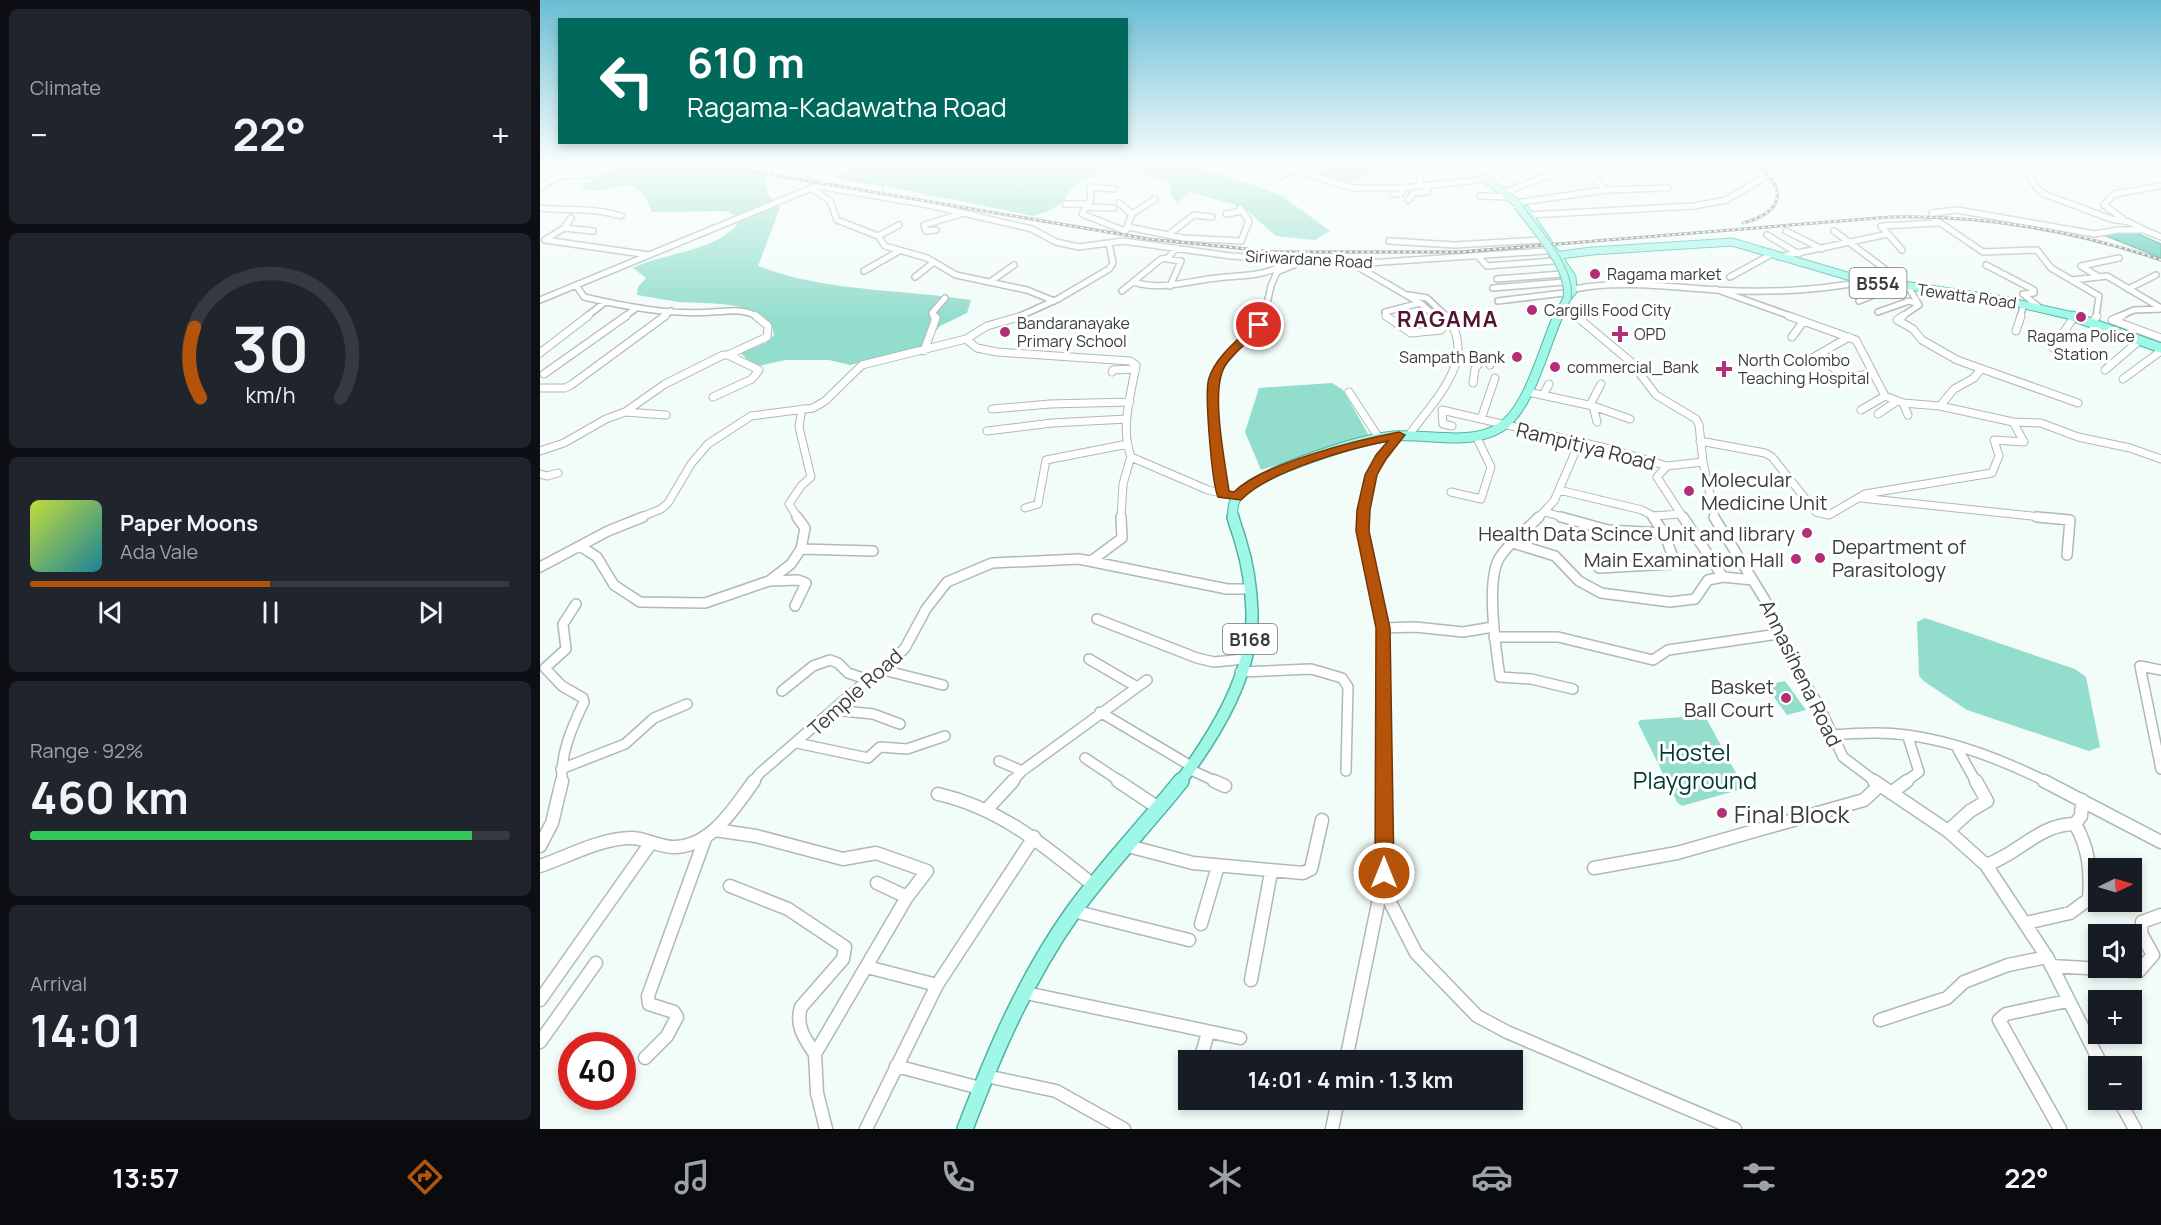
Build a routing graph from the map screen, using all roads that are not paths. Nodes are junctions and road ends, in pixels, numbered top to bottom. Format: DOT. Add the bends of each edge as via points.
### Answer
graph roads {
  1 [pos="744,217"];
  2 [pos="837,217"];
  3 [pos="953,217"];
  4 [pos="975,217"];
  5 [pos="1086,217"];
  6 [pos="1131,217"];
  7 [pos="1192,217"];
  8 [pos="1246,217"];
  9 [pos="1523,217"];
  10 [pos="1526,217"];
  11 [pos="1531,217"];
  12 [pos="1933,217"];
  13 [pos="1995,217"];
  14 [pos="2104,217"];
  15 [pos="2121,217"];
  16 [pos="571,218"];
  17 [pos="2129,222"];
  18 [pos="1938,223"];
  19 [pos="899,225"];
  20 [pos="564,228"];
  21 [pos="1126,229"];
  22 [pos="936,230"];
  23 [pos="2144,230"];
  24 [pos="593,231"];
  25 [pos="1786,231"];
  26 [pos="1834,231"];
  27 [pos="1888,234"];
  28 [pos="1168,235"];
  29 [pos="1767,235"];
  30 [pos="878,236"];
  31 [pos="2161,237"];
  32 [pos="543,240"];
  33 [pos="1116,240"];
  34 [pos="1539,240"];
  35 [pos="1409,242"];
  36 [pos="1109,243"];
  37 [pos="1849,243"];
  38 [pos="1177,247"];
  39 [pos="1822,249"];
  40 [pos="1902,250"];
  41 [pos="899,251"];
  42 [pos="1508,254"];
  43 [pos="1799,254"];
  44 [pos="651,255"];
  45 [pos="1493,255"];
  46 [pos="1478,256"];
  47 [pos="1553,256"];
  48 [pos="1774,256"];
  49 [pos="2076,257"];
  50 [pos="2119,258"];
  51 [pos="1167,259"];
  52 [pos="1308,260"];
  53 [pos="934,262"];
  54 [pos="1353,264"];
  55 [pos="1014,265"];
  56 [pos="1291,265"];
  57 [pos="1515,265"];
  58 [pos="1986,265"];
  59 [pos="2082,266"];
  60 [pos="1498,267"];
  61 [pos="1886,270"];
  62 [pos="864,271"];
  63 [pos="1561,274"];
  64 [pos="2156,275"];
  65 [pos="915,276"];
  66 [pos="1522,277"];
  67 [pos="1730,277"];
  68 [pos="2100,277"];
  69 [pos="1497,279"];
  70 [pos="2072,280"];
  71 [pos="1867,281"];
  72 [pos="990,282"];
  73 [pos="1133,282"];
  74 [pos="1564,282"];
  75 [pos="576,285"];
  76 [pos="1527,285"];
  77 [pos="1890,285"];
  78 [pos="1170,286"];
  79 [pos="1493,288"];
  80 [pos="1909,288"];
  81 [pos="2128,289"];
  82 [pos="1715,290"];
  83 [pos="1122,291"];
  84 [pos="1408,295"];
  85 [pos="1534,295"];
  86 [pos="1567,297"];
  87 [pos="543,298"];
  88 [pos="945,298"];
  89 [pos="1054,301"];
  90 [pos="1498,301"];
  91 [pos="1859,301"];
  92 [pos="604,303"];
  93 [pos="1420,303"];
  94 [pos="1918,304"];
  95 [pos="2024,304"];
  96 [pos="540,306"];
  97 [pos="2039,308"];
  98 [pos="635,309"];
  99 [pos="2161,309"];
  100 [pos="671,311"];
  101 [pos="1878,312"];
  102 [pos="2074,317"];
  103 [pos="1803,322"];
  104 [pos="2092,323"];
  105 [pos="2016,331"];
  106 [pos="1792,337"];
  107 [pos="1849,337"];
  108 [pos="2161,338"];
  109 [pos="966,339"];
  110 [pos="2140,340"];
  111 [pos="2053,348"];
  112 [pos="2161,350"];
  113 [pos="924,351"];
  114 [pos="540,353"];
  115 [pos="728,355"];
  116 [pos="1814,357"];
  117 [pos="1490,365"];
  118 [pos="1833,368"];
  119 [pos="1136,369"];
  120 [pos="1981,369"];
  121 [pos="2105,370"];
  122 [pos="1112,372"];
  123 [pos="1873,372"];
  124 [pos="544,374"];
  125 [pos="1495,378"];
  126 [pos="2123,379"];
  127 [pos="1473,383"];
  128 [pos="1550,384"];
  129 [pos="1601,384"];
  130 [pos="1566,388"];
  131 [pos="542,389"];
  132 [pos="1349,392"];
  133 [pos="1528,392"];
  134 [pos="1543,395"];
  135 [pos="1885,396"];
  136 [pos="713,397"];
  137 [pos="1560,398"];
  138 [pos="1130,402"];
  139 [pos="1900,402"];
  140 [pos="2078,403"];
  141 [pos="1592,406"];
  142 [pos="1940,406"];
  143 [pos="802,409"];
  144 [pos="992,409"];
  145 [pos="1861,410"];
  146 [pos="625,412"];
  147 [pos="1878,414"];
  148 [pos="666,415"];
  149 [pos="1908,415"];
  150 [pos="1630,418"];
  151 [pos="1481,419"];
  152 [pos="1127,420"];
  153 [pos="1597,422"];
  154 [pos="2013,422"];
  155 [pos="1505,425"];
  156 [pos="1452,426"];
  157 [pos="987,431"];
  158 [pos="1404,435"];
  159 [pos="1476,436"];
  160 [pos="1379,438"];
  161 [pos="1580,441"];
  162 [pos="1701,441"];
  163 [pos="1128,444"];
  164 [pos="540,451"];
  165 [pos="1131,456"];
  166 [pos="2161,459"];
  167 [pos="1703,462"];
  168 [pos="1667,466"];
  169 [pos="558,473"];
  170 [pos="540,474"];
  171 [pos="1559,490"];
  172 [pos="1451,492"];
  173 [pos="1223,494"];
  174 [pos="1236,497"];
  175 [pos="1860,498"];
  176 [pos="1025,508"];
  177 [pos="1545,512"];
  178 [pos="1681,514"];
  179 [pos="1653,516"];
  180 [pos="1664,533"];
  181 [pos="1513,543"];
  182 [pos="580,546"];
  183 [pos="801,549"];
  184 [pos="873,551"];
  185 [pos="2067,555"];
  186 [pos="1091,561"];
  187 [pos="540,567"];
  188 [pos="1599,568"];
  189 [pos="1722,577"];
  190 [pos="1753,580"];
  191 [pos="769,581"];
  192 [pos="1249,589"];
  193 [pos="576,604"];
  194 [pos="795,606"];
  195 [pos="1097,619"];
  196 [pos="1383,628"];
  197 [pos="1493,632"];
  198 [pos="1778,634"];
  199 [pos="1089,658"];
  200 [pos="1244,659"];
  201 [pos="883,670"];
  202 [pos="2161,670"];
  203 [pos="1240,672"];
  204 [pos="869,680"];
  205 [pos="1147,680"];
  206 [pos="943,685"];
  207 [pos="1137,687"];
  208 [pos="1573,689"];
  209 [pos="782,691"];
  210 [pos="687,704"];
  211 [pos="833,710"];
  212 [pos="1100,712"];
  213 [pos="900,724"];
  214 [pos="1831,735"];
  215 [pos="945,736"];
  216 [pos="1908,737"];
  217 [pos="797,743"];
  218 [pos="1956,746"];
  219 [pos="1085,758"];
  220 [pos="999,761"];
  221 [pos="1190,768"];
  222 [pos="561,769"];
  223 [pos="2161,769"];
  224 [pos="1022,771"];
  225 [pos="1346,771"];
  226 [pos="1880,785"];
  227 [pos="1225,786"];
  228 [pos="1891,793"];
  229 [pos="938,794"];
  230 [pos="2082,800"];
  231 [pos="988,808"];
  232 [pos="1160,809"];
  233 [pos="1322,820"];
  234 [pos="2075,824"];
  235 [pos="1948,831"];
  236 [pos="710,833"];
  237 [pos="1034,837"];
  238 [pos="2161,842"];
  239 [pos="650,844"];
  240 [pos="540,846"];
  241 [pos="1128,846"];
  242 [pos="1986,865"];
  243 [pos="540,866"];
  244 [pos="1218,866"];
  245 [pos="1594,868"];
  246 [pos="1271,872"];
  247 [pos="1384,873"];
  248 [pos="876,883"];
  249 [pos="1093,885"];
  250 [pos="730,886"];
  251 [pos="907,897"];
  252 [pos="1073,911"];
  253 [pos="2161,915"];
  254 [pos="2026,923"];
  255 [pos="1201,924"];
  256 [pos="1189,940"];
  257 [pos="2049,962"];
  258 [pos="596,963"];
  259 [pos="867,967"];
  260 [pos="1251,980"];
  261 [pos="937,985"];
  262 [pos="1026,993"];
  263 [pos="540,1000"];
  264 [pos="2067,1001"];
  265 [pos="1880,1020"];
  266 [pos="1208,1033"];
  267 [pos="1240,1038"];
  268 [pos="540,1042"];
  269 [pos="1203,1050"];
  270 [pos="1348,1050"];
  271 [pos="814,1054"];
  272 [pos="2097,1056"];
  273 [pos="645,1058"];
  274 [pos="896,1066"];
  275 [pos="983,1082"];
  276 [pos="1336,1110"];
  277 [pos="2125,1110"];
  278 [pos="826,1129"];
  279 [pos="866,1129"];
  280 [pos="965,1129"];
  281 [pos="1124,1129"];
  282 [pos="1332,1129"];
  283 [pos="1735,1129"];
  284 [pos="2060,1129"];
  285 [pos="2135,1129"];
  1 -- 44 [label="street"];
  2 -- 30 [label="street"];
  3 -- 22 [label="street" via="924,225 926,231"];
  4 -- 36 [label="street, Siriwardane Road" via="1032,229 1067,245"];
  5 -- 21 [label="street"];
  6 -- 21 [label="street"];
  7 -- 28 [label="street"];
  8 -- 28 [label="street" via="1249,221 1242,241"];
  9 -- 34 [label="main road"];
  10 -- 86 [label="main road, bridge" via="1564,271 1569,286"];
  11 -- 47 [label="main road"];
  12 -- 18 [label="street"];
  13 -- 23 [label="street" via="2095,234"];
  14 -- 17 [label="street"];
  15 -- 17 [label="street"];
  16 -- 20 [label="street"];
  17 -- 23 [label="street"];
  18 -- 27 [label="street" via="1881,226"];
  18 -- 70 [label="street" via="1983,252 2037,249 2051,268"];
  19 -- 30 [label="street"];
  20 -- 24 [label="street"];
  20 -- 32 [label="street"];
  21 -- 28 [label="street"];
  21 -- 33 [label="street"];
  23 -- 31 [label="street"];
  25 -- 39 [label="street"];
  26 -- 37 [label="street"];
  27 -- 37 [label="street"];
  27 -- 40 [label="street"];
  29 -- 43 [label="street"];
  30 -- 41 [label="street" via="885,246"];
  32 -- 44 [label="street"];
  33 -- 36 [label="street, Siriwardane Road"];
  33 -- 38 [label="street, Siriwardane Road"];
  34 -- 35 [label="street" via="1455,245"];
  34 -- 47 [label="main road"];
  36 -- 89 [label="street" via="1113,263 1109,269"];
  37 -- 39 [label="street"];
  37 -- 61 [label="street"];
  38 -- 51 [label="street"];
  38 -- 52 [label="street, Siriwardane Road" via="1231,256"];
  39 -- 43 [label="street"];
  41 -- 53 [label="street"];
  41 -- 62 [label="street"];
  42 -- 45 [label="street, Siriwardane Road"];
  42 -- 47 [label="street, Siriwardane Road"];
  42 -- 57 [label="street"];
  43 -- 48 [label="street"];
  44 -- 75 [label="street"];
  45 -- 46 [label="street, Siriwardane Road"];
  45 -- 60 [label="street"];
  46 -- 54 [label="street, Siriwardane Road"];
  46 -- 60 [label="street" via="1485,266"];
  47 -- 48 [label="main road, Tewatta Road / B554" via="1721,241"];
  47 -- 57 [label="street"];
  47 -- 63 [label="main road"];
  47 -- 86 [label="main road" via="1572,277"];
  48 -- 67 [label="street"];
  48 -- 71 [label="main road, Tewatta Road / B554"];
  49 -- 59 [label="street"];
  50 -- 59 [label="street"];
  51 -- 73 [label="street" via="1161,259"];
  51 -- 78 [label="street" via="1181,261"];
  52 -- 54 [label="street, Siriwardane Road"];
  52 -- 56 [label="street"];
  53 -- 65 [label="street"];
  53 -- 72 [label="street" via="956,275"];
  54 -- 84 [label="street"];
  55 -- 72 [label="street"];
  56 -- 78 [label="street" via="1259,275"];
  56 -- 173 [label="street" via="1277,272 1264,318 1221,363 1213,380"];
  57 -- 60 [label="street"];
  57 -- 66 [label="street"];
  58 -- 97 [label="street" via="2034,290 2023,294"];
  59 -- 68 [label="street"];
  63 -- 66 [label="street"];
  63 -- 74 [label="main road"];
  64 -- 81 [label="street"];
  66 -- 69 [label="street"];
  66 -- 76 [label="street"];
  68 -- 70 [label="street"];
  68 -- 81 [label="street" via="2108,276"];
  70 -- 104 [label="street" via="2099,296 2098,315"];
  71 -- 77 [label="main road, Tewatta Road / B554"];
  71 -- 82 [label="street" via="1843,286"];
  72 -- 89 [label="street" via="1038,293"];
  73 -- 78 [label="street"];
  73 -- 83 [label="street"];
  74 -- 76 [label="street"];
  74 -- 86 [label="main road"];
  75 -- 87 [label="street"];
  75 -- 92 [label="street" via="584,297"];
  76 -- 79 [label="street"];
  76 -- 85 [label="street"];
  77 -- 80 [label="main road, Tewatta Road / B554"];
  77 -- 91 [label="street"];
  80 -- 94 [label="street"];
  80 -- 95 [label="main road, Tewatta Road / B554"];
  81 -- 99 [label="street"];
  82 -- 86 [label="street" via="1619,284"];
  82 -- 103 [label="street"];
  84 -- 93 [label="street"];
  84 -- 158 [label="street" via="1424,296 1446,315 1460,346 1453,374"];
  85 -- 86 [label="street"];
  85 -- 90 [label="street"];
  86 -- 133 [label="main road"];
  86 -- 162 [label="street, Annasihena Road" via="1579,318 1631,362 1656,395 1696,419"];
  87 -- 96 [label="street"];
  88 -- 113 [label="street" via="932,313 936,318"];
  89 -- 109 [label="street" via="978,330"];
  92 -- 98 [label="street"];
  92 -- 114 [label="street"];
  93 -- 93 [label="street" via="1385,312 1384,313 1411,333 1441,330 1437,318"];
  94 -- 101 [label="street" via="1909,301"];
  94 -- 120 [label="street" via="1897,320 1933,348"];
  95 -- 97 [label="main road, Tewatta Road / B554"];
  95 -- 105 [label="street"];
  97 -- 102 [label="main road, Tewatta Road / B554"];
  98 -- 100 [label="street"];
  98 -- 124 [label="street"];
  99 -- 108 [label="street" via="2134,310 2112,320"];
  100 -- 115 [label="street" via="741,310 768,326 766,337"];
  100 -- 131 [label="street" via="571,385"];
  102 -- 104 [label="main road, Tewatta Road / B554"];
  102 -- 111 [label="street"];
  103 -- 106 [label="street"];
  103 -- 107 [label="street"];
  104 -- 110 [label="main road, Tewatta Road / B554"];
  107 -- 116 [label="street"];
  107 -- 123 [label="street" via="1858,343"];
  109 -- 113 [label="street"];
  109 -- 119 [label="street" via="977,348 1130,361"];
  110 -- 112 [label="main road, Tewatta Road / B554"];
  110 -- 121 [label="street"];
  112 -- 126 [label="street"];
  113 -- 143 [label="street" via="862,365 825,401"];
  115 -- 136 [label="street" via="759,370 758,374"];
  115 -- 146 [label="street" via="665,384"];
  117 -- 127 [label="street" via="1492,361 1482,359 1475,369"];
  118 -- 123 [label="street" via="1855,377"];
  119 -- 122 [label="street"];
  119 -- 138 [label="street"];
  120 -- 140 [label="street"];
  120 -- 142 [label="street" via="1974,378 1954,389"];
  123 -- 135 [label="street"];
  125 -- 151 [label="street"];
  128 -- 134 [label="street"];
  129 -- 141 [label="street"];
  130 -- 137 [label="street"];
  132 -- 160 [label="street"];
  133 -- 134 [label="street"];
  133 -- 155 [label="main road"];
  134 -- 137 [label="street"];
  135 -- 139 [label="street"];
  135 -- 145 [label="street"];
  137 -- 141 [label="street"];
  138 -- 144 [label="street"];
  138 -- 152 [label="street"];
  139 -- 142 [label="street"];
  139 -- 147 [label="street"];
  139 -- 149 [label="street"];
  141 -- 150 [label="street"];
  141 -- 153 [label="street"];
  142 -- 154 [label="street"];
  143 -- 182 [label="street" via="751,416 725,431 691,464 661,509"];
  143 -- 183 [label="street" via="799,427 811,477 789,504 805,528"];
  146 -- 148 [label="street"];
  146 -- 164 [label="street"];
  151 -- 155 [label="street, Rampitiya Road"];
  151 -- 156 [label="street, Rampitiya Road" via="1442,410 1443,424"];
  152 -- 157 [label="street"];
  152 -- 163 [label="street"];
  154 -- 166 [label="street" via="2041,423"];
  154 -- 175 [label="street" via="2024,442 1994,440 1999,456 1992,473"];
  155 -- 159 [label="main road"];
  155 -- 161 [label="street, Rampitiya Road"];
  158 -- 159 [label="main road"];
  158 -- 160 [label="main road"];
  158 -- 196 [label="street" via="1380,458 1371,475 1364,510 1363,531"];
  159 -- 172 [label="street" via="1491,467 1481,500"];
  160 -- 174 [label="main road" via="1270,475"];
  161 -- 168 [label="street, Rampitiya Road"];
  161 -- 171 [label="street"];
  162 -- 167 [label="street, Annasihena Road"];
  162 -- 175 [label="street" via="1772,457 1820,515 1828,515"];
  163 -- 165 [label="street"];
  163 -- 176 [label="street" via="1046,460 1038,504"];
  165 -- 173 [label="street" via="1192,485"];
  165 -- 186 [label="street" via="1125,465 1122,538"];
  167 -- 168 [label="street"];
  167 -- 190 [label="street, Annasihena Road" via="1715,519"];
  168 -- 178 [label="street" via="1656,477"];
  169 -- 170 [label="street"];
  171 -- 177 [label="street"];
  171 -- 179 [label="street"];
  173 -- 174 [label="street"];
  174 -- 192 [label="main road, B168" via="1233,515 1242,542"];
  175 -- 185 [label="street" via="2070,520"];
  177 -- 180 [label="street" via="1608,530"];
  177 -- 181 [label="street"];
  178 -- 179 [label="street"];
  178 -- 189 [label="street"];
  179 -- 180 [label="street"];
  180 -- 188 [label="street" via="1674,560 1671,564"];
  181 -- 189 [label="street" via="1555,556 1579,581 1601,593 1670,602 1695,599 1708,580"];
  181 -- 197 [label="street" via="1499,558 1494,576"];
  182 -- 187 [label="street"];
  182 -- 191 [label="street" via="597,557 614,585 640,603 705,603"];
  183 -- 184 [label="street"];
  183 -- 191 [label="street" via="791,564"];
  186 -- 192 [label="street, Temple Road" via="1227,589"];
  186 -- 201 [label="street, Temple Road" via="992,563 947,582 937,592 905,648"];
  189 -- 190 [label="street"];
  190 -- 198 [label="street, Annasihena Road"];
  191 -- 194 [label="street" via="806,583"];
  192 -- 200 [label="main road, B168" via="1251,628"];
  193 -- 222 [label="street" via="562,622 560,632 566,649 545,668 554,680 584,702 571,729"];
  195 -- 200 [label="street" via="1197,658 1214,662"];
  196 -- 197 [label="street"];
  196 -- 247 [label="street"];
  197 -- 198 [label="street" via="1558,638 1653,660 1668,650"];
  197 -- 208 [label="street" via="1500,677 1531,679"];
  198 -- 214 [label="street, Annasihena Road"];
  199 -- 207 [label="street"];
  200 -- 203 [label="main road, B168"];
  201 -- 204 [label="street, Temple Road"];
  201 -- 206 [label="street"];
  202 -- 223 [label="street" via="2140,666"];
  203 -- 221 [label="main road, B168" via="1217,725"];
  203 -- 225 [label="street" via="1311,669 1342,678 1348,687"];
  204 -- 209 [label="street" via="848,673 830,660 813,666"];
  204 -- 211 [label="street, Temple Road"];
  205 -- 207 [label="street"];
  207 -- 212 [label="street"];
  210 -- 222 [label="street" via="654,718 625,744"];
  211 -- 213 [label="street" via="873,714"];
  211 -- 217 [label="street, Temple Road"];
  212 -- 221 [label="street"];
  212 -- 224 [label="street"];
  214 -- 216 [label="street" via="1871,732"];
  214 -- 226 [label="street, Annasihena Road" via="1843,757"];
  215 -- 217 [label="street" via="907,749 880,747 868,758"];
  216 -- 218 [label="street"];
  216 -- 228 [label="street" via="1919,772"];
  217 -- 236 [label="street, Temple Road" via="760,774"];
  218 -- 230 [label="street" via="2024,771"];
  218 -- 235 [label="street" via="1988,801"];
  219 -- 232 [label="street"];
  220 -- 224 [label="street"];
  221 -- 227 [label="street"];
  221 -- 232 [label="main road, B168"];
  222 -- 240 [label="street" via="562,785 552,823"];
  224 -- 231 [label="street"];
  226 -- 228 [label="street, Annasihena Road"];
  226 -- 245 [label="street" via="1864,800 1677,854"];
  228 -- 235 [label="street, Annasihena Road"];
  229 -- 231 [label="street"];
  230 -- 234 [label="street" via="2081,816"];
  230 -- 238 [label="street"];
  231 -- 237 [label="street"];
  232 -- 241 [label="main road, B168"];
  233 -- 246 [label="street" via="1311,869 1303,873"];
  234 -- 242 [label="street" via="2062,822 2047,827 2000,862"];
  234 -- 254 [label="street" via="2089,852 2089,899 2070,913"];
  235 -- 242 [label="street, Annasihena Road"];
  236 -- 239 [label="street" via="687,845"];
  236 -- 251 [label="street" via="756,836 843,859 876,853 927,871"];
  236 -- 273 [label="street" via="648,996 649,1004 674,1012 677,1017 667,1036"];
  237 -- 249 [label="street"];
  237 -- 261 [label="street"];
  239 -- 243 [label="street" via="634,838 609,841"];
  239 -- 263 [label="street"];
  241 -- 244 [label="street"];
  241 -- 249 [label="main road, B168"];
  242 -- 254 [label="street, Annasihena Road"];
  244 -- 246 [label="street"];
  244 -- 255 [label="street"];
  246 -- 260 [label="street"];
  247 -- 270 [label="street"];
  247 -- 283 [label="street" via="1391,904 1416,953 1477,1016"];
  248 -- 251 [label="street"];
  249 -- 252 [label="main road, B168"];
  250 -- 271 [label="street" via="788,909 845,947 843,958 797,1016 797,1024"];
  251 -- 259 [label="street"];
  252 -- 256 [label="street"];
  252 -- 262 [label="main road, B168"];
  253 -- 257 [label="street" via="2142,922 2141,933 2153,955 2139,971"];
  254 -- 257 [label="street, Annasihena Road"];
  257 -- 264 [label="street, Annasihena Road"];
  257 -- 265 [label="street" via="2008,965 1964,982 1947,998"];
  258 -- 268 [label="street"];
  259 -- 261 [label="street"];
  259 -- 271 [label="street"];
  261 -- 274 [label="street"];
  262 -- 266 [label="street"];
  262 -- 275 [label="main road, B168"];
  264 -- 272 [label="street, Annasihena Road"];
  264 -- 284 [label="street" via="2006,1014 1999,1020"];
  266 -- 267 [label="street"];
  266 -- 269 [label="street"];
  271 -- 278 [label="street" via="817,1093"];
  274 -- 275 [label="street"];
  274 -- 279 [label="street"];
  275 -- 280 [label="main road, B168"];
  275 -- 281 [label="street" via="1056,1091"];
  276 -- 282 [label="street"];
  277 -- 285 [label="street"];
}
